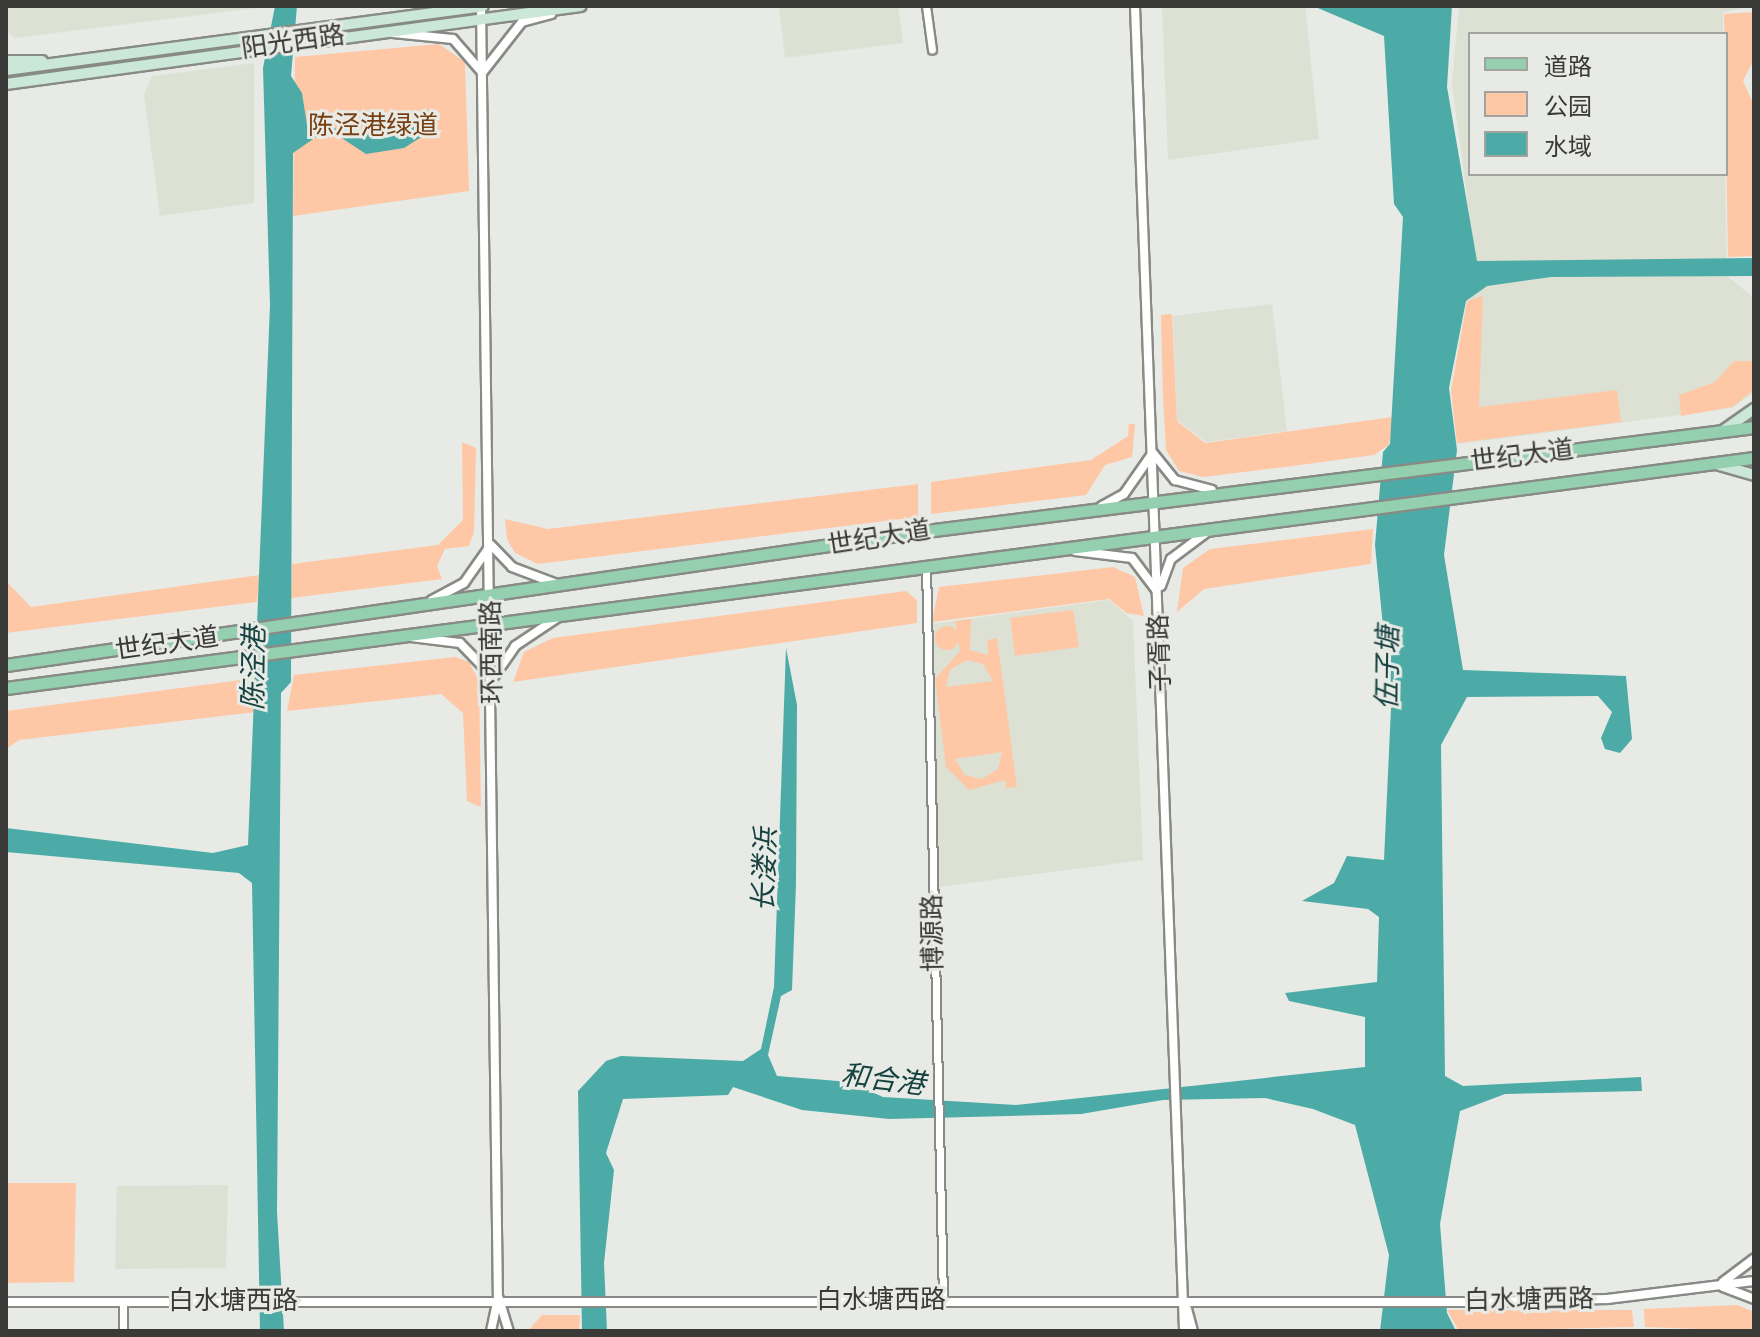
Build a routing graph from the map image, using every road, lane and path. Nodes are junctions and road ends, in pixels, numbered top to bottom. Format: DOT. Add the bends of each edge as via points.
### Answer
graph roads {
  1 [pos="437,6"];
  2 [pos="482,6"];
  3 [pos="581,6"];
  4 [pos="926,6"];
  5 [pos="1135,6"];
  6 [pos="566,9"];
  7 [pos="422,13"];
  8 [pos="481,19"];
  9 [pos="382,31"];
  10 [pos="301,36"];
  11 [pos="262,41"];
  12 [pos="932,50"];
  13 [pos="6,61"];
  14 [pos="68,62"];
  15 [pos="6,70"];
  16 [pos="482,74"];
  17 [pos="6,86"];
  18 [pos="1754,409"];
  19 [pos="1754,427"];
  20 [pos="1724,430"];
  21 [pos="1152,453"];
  22 [pos="1754,458"];
  23 [pos="1714,463"];
  24 [pos="1754,475"];
  25 [pos="1246,490"];
  26 [pos="1154,502"];
  27 [pos="1096,509"];
  28 [pos="1215,528"];
  29 [pos="1156,535"];
  30 [pos="491,545"];
  31 [pos="1054,549"];
  32 [pos="926,566"];
  33 [pos="569,587"];
  34 [pos="1158,594"];
  35 [pos="492,599"];
  36 [pos="411,610"];
  37 [pos="573,612"];
  38 [pos="492,623"];
  39 [pos="401,635"];
  40 [pos="6,656"];
  41 [pos="37,661"];
  42 [pos="6,665"];
  43 [pos="493,679"];
  44 [pos="8,688"];
  45 [pos="1754,1259"];
  46 [pos="1754,1281"];
  47 [pos="1718,1285"];
  48 [pos="498,1298"];
  49 [pos="1754,1299"];
  50 [pos="943,1300"];
  51 [pos="123,1301"];
  52 [pos="1185,1301"];
  53 [pos="6,1302"];
  54 [pos="123,1331"];
  55 [pos="491,1331"];
  56 [pos="509,1331"];
  57 [pos="1184,1331"];
  58 [pos="1193,1331"];
  1 -- 7 [label="street"];
  2 -- 7 [label="main road, 阳光西路"];
  2 -- 8 [label="street, 环西南路"];
  3 -- 6 [label="main road, 阳光西路"];
  4 -- 12 [label="street"];
  5 -- 21 [label="street, 子胥路"];
  6 -- 8 [label="main road, 阳光西路"];
  6 -- 16 [label="street" via="522,22"];
  7 -- 10 [label="main road, 阳光西路"];
  8 -- 9 [label="main road, 阳光西路"];
  8 -- 16 [label="street, 环西南路"];
  9 -- 10 [label="main road, 阳光西路"];
  9 -- 16 [label="street" via="453,39"];
  10 -- 11 [label="main road, 阳光西路"];
  11 -- 14 [label="main road"];
  11 -- 17 [label="main road, 阳光西路"];
  13 -- 14 [label="main road"];
  14 -- 15 [label="main road"];
  16 -- 30 [label="street, 环西南路"];
  18 -- 20 [label="main road"];
  19 -- 20 [label="main road, 世纪大道"];
  20 -- 25 [label="main road, 世纪大道"];
  21 -- 25 [label="street" via="1186,486"];
  21 -- 26 [label="street, 子胥路"];
  21 -- 27 [label="street" via="1124,494"];
  22 -- 23 [label="main road, 世纪大道"];
  23 -- 24 [label="main road"];
  23 -- 28 [label="main road, 世纪大道"];
  25 -- 26 [label="main road, 世纪大道"];
  26 -- 27 [label="main road, 世纪大道"];
  26 -- 29 [label="street, 子胥路"];
  27 -- 33 [label="main road, 世纪大道"];
  28 -- 29 [label="main road, 世纪大道"];
  28 -- 34 [label="street" via="1171,559"];
  29 -- 31 [label="main road, 世纪大道"];
  29 -- 34 [label="street, 子胥路"];
  30 -- 33 [label="street" via="527,576"];
  30 -- 35 [label="street, 环西南路"];
  30 -- 36 [label="street" via="464,583"];
  31 -- 32 [label="main road, 世纪大道"];
  31 -- 34 [label="street" via="1132,558"];
  32 -- 37 [label="main road, 世纪大道"];
  32 -- 50 [label="street, 博源路"];
  33 -- 35 [label="main road, 世纪大道"];
  34 -- 52 [label="street, 子胥路"];
  35 -- 36 [label="main road, 世纪大道"];
  35 -- 38 [label="street, 环西南路"];
  36 -- 41 [label="main road, 世纪大道"];
  37 -- 38 [label="main road, 世纪大道"];
  37 -- 43 [label="street" via="515,646"];
  38 -- 39 [label="main road, 世纪大道"];
  38 -- 43 [label="street, 环西南路"];
  39 -- 43 [label="street" via="460,643"];
  39 -- 44 [label="main road, 世纪大道"];
  40 -- 41 [label="main road"];
  41 -- 42 [label="main road, 世纪大道"];
  43 -- 48 [label="street, 环西南路"];
  45 -- 47 [label="street"];
  46 -- 47 [label="street, 白水塘西路"];
  47 -- 49 [label="street"];
  47 -- 52 [label="street, 白水塘西路" via="1607,1299"];
  48 -- 50 [label="street, 白水塘西路"];
  48 -- 51 [label="street, 白水塘西路"];
  48 -- 55 [label="street, 环西南路"];
  48 -- 56 [label="street, 环西南路"];
  50 -- 52 [label="street, 白水塘西路"];
  51 -- 53 [label="street, 白水塘西路"];
  51 -- 54 [label="street"];
  52 -- 57 [label="street, 子胥路"];
  52 -- 58 [label="street, 子胥路"];
}
